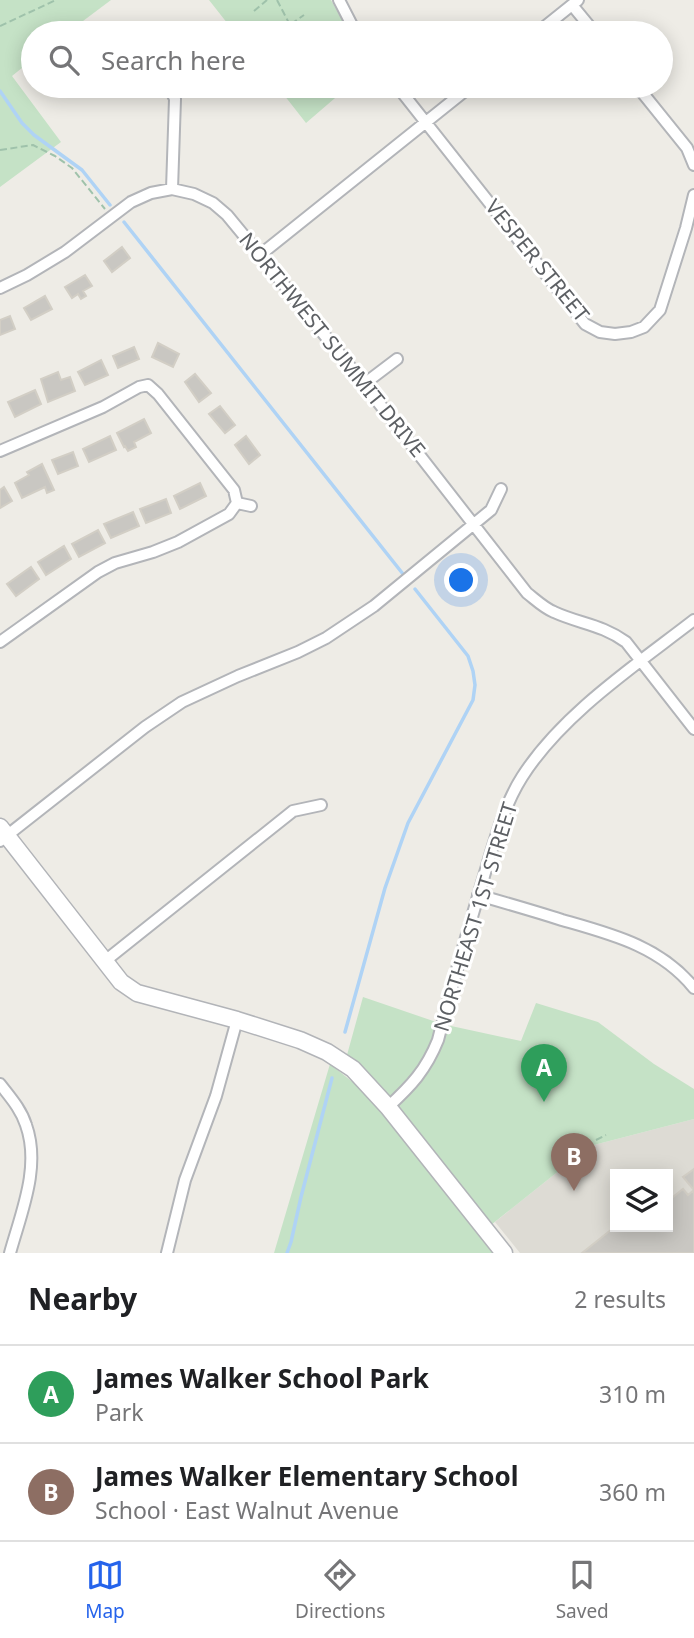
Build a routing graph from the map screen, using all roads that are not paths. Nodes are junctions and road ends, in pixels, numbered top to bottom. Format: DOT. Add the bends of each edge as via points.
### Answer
graph roads {
  1 [pos="339,0"];
  2 [pos="575,2"];
  3 [pos="350,21"];
  4 [pos="552,21"];
  5 [pos="587,21"];
  6 [pos="175,98"];
  7 [pos="407,98"];
  8 [pos="456,98"];
  9 [pos="647,98"];
  10 [pos="426,122"];
  11 [pos="694,165"];
  12 [pos="172,189"];
  13 [pos="694,195"];
  14 [pos="260,255"];
  15 [pos="0,288"];
  16 [pos="397,359"];
  17 [pos="364,384"];
  18 [pos="0,451"];
  19 [pos="501,489"];
  20 [pos="237,503"];
  21 [pos="251,506"];
  22 [pos="474,525"];
  23 [pos="694,620"];
  24 [pos="0,642"];
  25 [pos="640,662"];
  26 [pos="694,729"];
  27 [pos="321,805"];
  28 [pos="2,835"];
  29 [pos="478,895"];
  30 [pos="105,961"];
  31 [pos="694,988"];
  32 [pos="237,1020"];
  33 [pos="0,1084"];
  34 [pos="388,1107"];
  35 [pos="10,1253"];
  36 [pos="167,1253"];
  37 [pos="504,1253"];
  1 -- 3 [label="street"];
  2 -- 4 [label="street"];
  2 -- 5 [label="street"];
  6 -- 12 [label="street"];
  7 -- 10 [label="street, VESPER STREET"];
  8 -- 10 [label="street"];
  9 -- 11 [label="street" via="687,148"];
  10 -- 13 [label="street, VESPER STREET" via="585,324 600,332 631,332 644,327 660,310"];
  10 -- 14 [label="street"];
  12 -- 14 [label="street, NORTHWEST SUMMIT DRIVE" via="213,203"];
  12 -- 15 [label="street" via="131,202 65,252"];
  14 -- 17 [label="street, NORTHWEST SUMMIT DRIVE"];
  16 -- 17 [label="street"];
  17 -- 22 [label="street, NORTHWEST SUMMIT DRIVE"];
  18 -- 20 [label="street" via="148,385 234,490"];
  19 -- 22 [label="street" via="491,510"];
  20 -- 21 [label="street"];
  20 -- 24 [label="street" via="229,514 178,541 98,572"];
  22 -- 25 [label="street, NORTHWEST SUMMIT DRIVE" via="527,593 554,612 613,633"];
  22 -- 28 [label="street" via="374,606 326,638 182,702"];
  23 -- 25 [label="street, NORTHEAST 1ST STREET"];
  25 -- 26 [label="street, NORTHWEST SUMMIT DRIVE"];
  25 -- 29 [label="street, NORTHEAST 1ST STREET" via="559,730 522,778 501,821"];
  27 -- 30 [label="street" via="293,811"];
  28 -- 30 [label="street"];
  29 -- 31 [label="street" via="619,936 675,968"];
  29 -- 34 [label="street, NORTHEAST 1ST STREET" via="432,1055 408,1089"];
  30 -- 32 [label="street" via="121,982 137,993"];
  32 -- 34 [label="street" via="327,1052 353,1069"];
  32 -- 36 [label="street" via="185,1180"];
  33 -- 35 [label="street" via="27,1126 32,1158"];
  34 -- 37 [label="street"];
}
